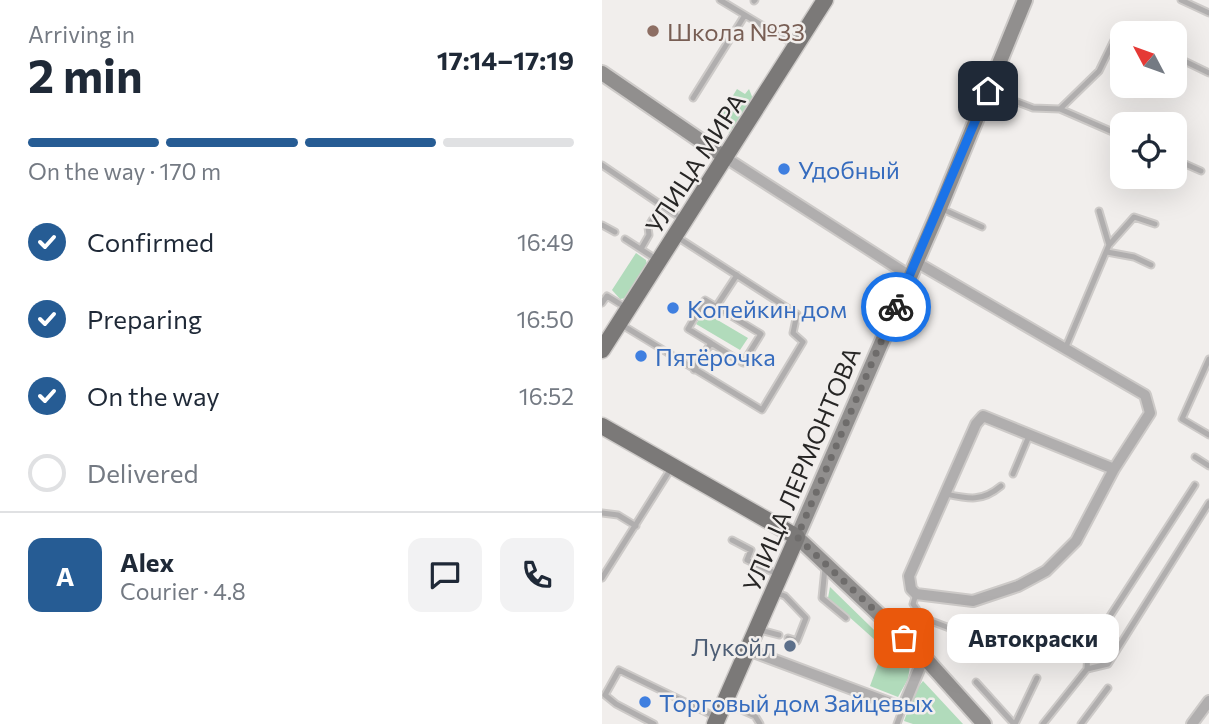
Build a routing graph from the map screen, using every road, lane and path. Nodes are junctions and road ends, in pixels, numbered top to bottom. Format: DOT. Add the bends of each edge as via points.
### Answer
graph roads {
  1 [pos="720,0"];
  2 [pos="825,0"];
  3 [pos="1025,0"];
  4 [pos="1181,0"];
  5 [pos="1204,0"];
  6 [pos="1200,9"];
  7 [pos="1209,13"];
  8 [pos="745,15"];
  9 [pos="796,46"];
  10 [pos="1110,48"];
  11 [pos="1187,62"];
  12 [pos="602,73"];
  13 [pos="1209,73"];
  14 [pos="988,91"];
  15 [pos="693,98"];
  16 [pos="1060,109"];
  17 [pos="1110,131"];
  18 [pos="726,158"];
  19 [pos="602,165"];
  20 [pos="1187,165"];
  21 [pos="1201,171"];
  22 [pos="662,205"];
  23 [pos="940,208"];
  24 [pos="1099,211"];
  25 [pos="685,220"];
  26 [pos="1155,224"];
  27 [pos="605,226"];
  28 [pos="982,227"];
  29 [pos="615,232"];
  30 [pos="602,236"];
  31 [pos="675,236"];
  32 [pos="625,239"];
  33 [pos="1108,248"];
  34 [pos="641,249"];
  35 [pos="658,261"];
  36 [pos="1151,265"];
  37 [pos="913,269"];
  38 [pos="737,275"];
  39 [pos="602,303"];
  40 [pos="716,307"];
  41 [pos="628,309"];
  42 [pos="619,323"];
  43 [pos="604,341"];
  44 [pos="711,342"];
  45 [pos="1065,349"];
  46 [pos="1209,359"];
  47 [pos="694,370"];
  48 [pos="602,426"];
  49 [pos="1030,433"];
  50 [pos="1209,435"];
  51 [pos="1195,457"];
  52 [pos="673,465"];
  53 [pos="1209,466"];
  54 [pos="1114,469"];
  55 [pos="1013,474"];
  56 [pos="1195,485"];
  57 [pos="1001,486"];
  58 [pos="946,494"];
  59 [pos="1209,503"];
  60 [pos="602,513"];
  61 [pos="636,526"];
  62 [pos="797,537"];
  63 [pos="732,540"];
  64 [pos="826,562"];
  65 [pos="780,576"];
  66 [pos="602,578"];
  67 [pos="773,592"];
  68 [pos="916,594"];
  69 [pos="846,618"];
  70 [pos="757,629"];
  71 [pos="779,635"];
  72 [pos="789,639"];
  73 [pos="992,644"];
  74 [pos="748,650"];
  75 [pos="925,657"];
  76 [pos="1087,669"];
  77 [pos="1037,678"];
  78 [pos="976,682"];
  79 [pos="1108,688"];
  80 [pos="1209,701"];
  81 [pos="725,702"];
  82 [pos="903,708"];
  83 [pos="717,721"];
  84 [pos="654,724"];
  85 [pos="760,724"];
  86 [pos="897,724"];
  87 [pos="984,724"];
  88 [pos="1014,724"];
  89 [pos="1044,724"];
  90 [pos="1082,724"];
  91 [pos="1192,724"];
  1 -- 8 [label="lane"];
  2 -- 9 [label="main road, УЛИЦА МИРА"];
  3 -- 14 [label="main road, УЛИЦА ЛЕРМОНТОВА"];
  4 -- 6 [label="lane"];
  5 -- 6 [label="lane"];
  6 -- 7 [label="lane"];
  8 -- 9 [label="lane"];
  8 -- 15 [label="lane"];
  9 -- 18 [label="main road, УЛИЦА МИРА"];
  10 -- 16 [label="lane" via="1099,71"];
  11 -- 13 [label="lane"];
  12 -- 18 [label="main road"];
  14 -- 16 [label="lane" via="1032,108"];
  14 -- 23 [label="main road, УЛИЦА ЛЕРМОНТОВА"];
  16 -- 17 [label="lane"];
  18 -- 25 [label="main road, УЛИЦА МИРА"];
  18 -- 37 [label="street"];
  19 -- 22 [label="lane"];
  20 -- 21 [label="lane"];
  22 -- 25 [label="lane"];
  22 -- 34 [label="lane"];
  23 -- 28 [label="lane"];
  23 -- 37 [label="main road, УЛИЦА ЛЕРМОНТОВА"];
  24 -- 33 [label="lane"];
  25 -- 31 [label="main road, УЛИЦА МИРА"];
  26 -- 33 [label="lane" via="1134,217"];
  27 -- 29 [label="lane"];
  27 -- 30 [label="lane"];
  31 -- 35 [label="main road, УЛИЦА МИРА"];
  31 -- 38 [label="lane"];
  32 -- 34 [label="lane"];
  33 -- 36 [label="lane"];
  33 -- 45 [label="lane"];
  34 -- 35 [label="lane"];
  35 -- 41 [label="main road, УЛИЦА МИРА"];
  37 -- 45 [label="street"];
  37 -- 62 [label="main road, УЛИЦА ЛЕРМОНТОВА"];
  38 -- 40 [label="lane"];
  38 -- 47 [label="lane" via="797,314 793,333 803,342 760,411"];
  39 -- 41 [label="lane" via="607,296"];
  40 -- 44 [label="lane" via="705,300 688,329"];
  40 -- 44 [label="lane" via="761,334 743,363"];
  41 -- 42 [label="main road, УЛИЦА МИРА"];
  42 -- 43 [label="main road, УЛИЦА МИРА"];
  42 -- 47 [label="lane"];
  44 -- 47 [label="lane"];
  45 -- 54 [label="street" via="1145,395 1150,413"];
  46 -- 50 [label="lane" via="1182,419"];
  48 -- 52 [label="main road"];
  49 -- 54 [label="street"];
  49 -- 55 [label="lane"];
  49 -- 58 [label="street" via="983,416"];
  51 -- 53 [label="lane"];
  52 -- 61 [label="lane"];
  52 -- 62 [label="main road"];
  54 -- 68 [label="street" via="1076,541 1046,571 973,601"];
  56 -- 76 [label="lane" via="1088,650"];
  57 -- 58 [label="lane" via="973,500"];
  58 -- 68 [label="street" via="909,576"];
  59 -- 76 [label="lane" via="1108,664"];
  60 -- 61 [label="lane" via="618,515"];
  61 -- 66 [label="lane"];
  62 -- 64 [label="main road"];
  62 -- 65 [label="main road, УЛИЦА ЛЕРМОНТОВА"];
  63 -- 65 [label="lane" via="751,550 747,559"];
  64 -- 69 [label="lane" via="822,597"];
  64 -- 75 [label="main road"];
  65 -- 67 [label="main road, УЛИЦА ЛЕРМОНТОВА"];
  67 -- 70 [label="main road, УЛИЦА ЛЕРМОНТОВА"];
  67 -- 72 [label="lane" via="785,596 806,618 797,641"];
  68 -- 73 [label="lane" via="913,604 923,618"];
  70 -- 71 [label="lane"];
  70 -- 74 [label="main road, УЛИЦА ЛЕРМОНТОВА"];
  74 -- 81 [label="main road, УЛИЦА ЛЕРМОНТОВА"];
  74 -- 82 [label="street"];
  75 -- 82 [label="street"];
  75 -- 87 [label="main road"];
  76 -- 89 [label="lane"];
  77 -- 88 [label="lane"];
  78 -- 88 [label="lane"];
  79 -- 90 [label="lane"];
  80 -- 91 [label="street"];
  81 -- 83 [label="main road, УЛИЦА ЛЕРМОНТОВА"];
  81 -- 85 [label="lane" via="755,716"];
  82 -- 86 [label="lane"];
  83 -- 84 [label="lane" via="619,670 606,695"];
}
